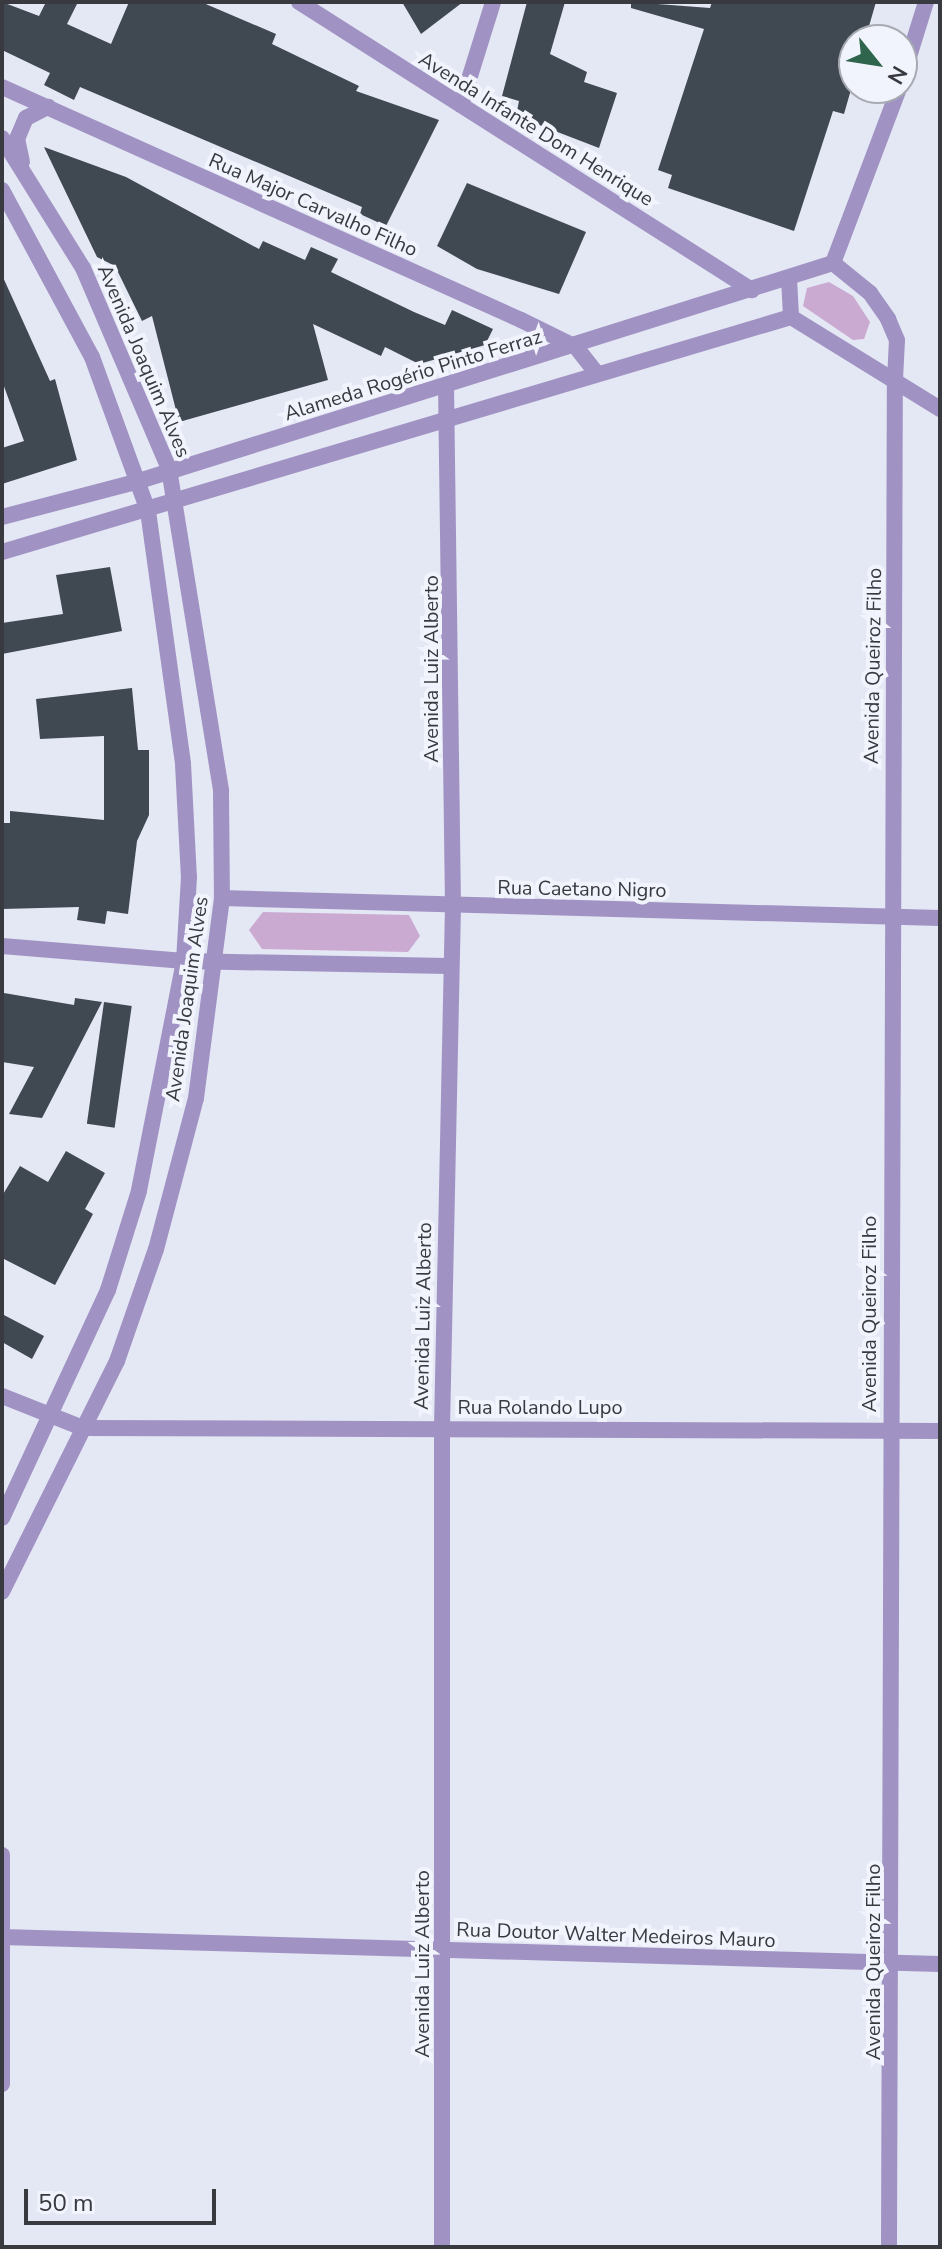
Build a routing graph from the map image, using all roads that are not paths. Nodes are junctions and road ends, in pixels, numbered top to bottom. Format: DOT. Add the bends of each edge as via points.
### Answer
graph roads {
  1 [pos="299,2"];
  2 [pos="493,2"];
  3 [pos="926,2"];
  4 [pos="918,28"];
  5 [pos="2,87"];
  6 [pos="893,104"];
  7 [pos="461,105"];
  8 [pos="48,107"];
  9 [pos="2,138"];
  10 [pos="24,172"];
  11 [pos="2,190"];
  12 [pos="833,263"];
  13 [pos="789,278"];
  14 [pos="752,290"];
  15 [pos="791,317"];
  16 [pos="576,347"];
  17 [pos="597,374"];
  18 [pos="895,380"];
  19 [pos="446,386"];
  20 [pos="940,409"];
  21 [pos="449,415"];
  22 [pos="169,469"];
  23 [pos="139,481"];
  24 [pos="178,503"];
  25 [pos="148,511"];
  26 [pos="2,517"];
  27 [pos="2,552"];
  28 [pos="222,898"];
  29 [pos="453,906"];
  30 [pos="891,917"];
  31 [pos="940,918"];
  32 [pos="2,946"];
  33 [pos="184,961"];
  34 [pos="217,962"];
  35 [pos="448,966"];
  36 [pos="2,1396"];
  37 [pos="50,1420"];
  38 [pos="442,1427"];
  39 [pos="83,1428"];
  40 [pos="889,1430"];
  41 [pos="940,1431"];
  42 [pos="2,1518"];
  43 [pos="2,1592"];
  44 [pos="2,1855"];
  45 [pos="3,1938"];
  46 [pos="443,1949"];
  47 [pos="940,1964"];
  48 [pos="895,1965"];
  49 [pos="2,2084"];
  50 [pos="442,2247"];
  51 [pos="889,2247"];
  1 -- 7 [label="street, Avenda Infante Dom Henrique"];
  2 -- 7 [label="street"];
  3 -- 4 [label="street"];
  5 -- 8 [label="street, Rua Major Carvalho Filho"];
  6 -- 12 [label="street"];
  7 -- 14 [label="street, Avenda Infante Dom Henrique"];
  8 -- 10 [label="street, Avenida Joaquim Alves" via="26,118 17,139"];
  8 -- 16 [label="street, Rua Major Carvalho Filho"];
  9 -- 10 [label="street, Avenida Joaquim Alves"];
  10 -- 22 [label="street, Avenida Joaquim Alves" via="83,268"];
  11 -- 23 [label="street, Avenida Joaquim Alves" via="92,357"];
  12 -- 13 [label="street, Alameda Rogério Pinto Ferraz"];
  12 -- 18 [label="street, Avenida Queiroz Filho" via="870,293 888,319 897,340"];
  13 -- 14 [label="street, Alameda Rogério Pinto Ferraz"];
  13 -- 15 [label="street"];
  14 -- 16 [label="street, Alameda Rogério Pinto Ferraz"];
  15 -- 17 [label="street"];
  15 -- 18 [label="street"];
  16 -- 17 [label="street, Rua Major Carvalho Filho"];
  16 -- 19 [label="street, Alameda Rogério Pinto Ferraz"];
  17 -- 21 [label="street"];
  18 -- 20 [label="street"];
  18 -- 30 [label="street, Avenida Queiroz Filho"];
  19 -- 21 [label="street, Avenida Luiz Alberto"];
  19 -- 22 [label="street, Alameda Rogério Pinto Ferraz"];
  21 -- 24 [label="street"];
  21 -- 29 [label="street, Avenida Luiz Alberto"];
  22 -- 23 [label="street, Alameda Rogério Pinto Ferraz"];
  22 -- 24 [label="street, Avenida Joaquim Alves"];
  23 -- 25 [label="street, Avenida Joaquim Alves"];
  23 -- 26 [label="street, Alameda Rogério Pinto Ferraz"];
  24 -- 25 [label="street"];
  24 -- 28 [label="street, Avenida Joaquim Alves" via="221,791"];
  25 -- 27 [label="street"];
  25 -- 33 [label="street, Avenida Joaquim Alves" via="183,764 189,877"];
  28 -- 29 [label="street, Rua Caetano Nigro"];
  28 -- 34 [label="street, Avenida Joaquim Alves"];
  29 -- 30 [label="street, Rua Caetano Nigro"];
  29 -- 35 [label="street, Avenida Luiz Alberto"];
  30 -- 31 [label="street, Rua Caetano Nigro"];
  30 -- 40 [label="street, Avenida Queiroz Filho"];
  32 -- 33 [label="street"];
  33 -- 34 [label="street"];
  33 -- 37 [label="street, Avenida Joaquim Alves" via="139,1191 108,1290"];
  34 -- 35 [label="street"];
  34 -- 39 [label="street, Avenida Joaquim Alves" via="196,1098 156,1249 117,1361"];
  35 -- 38 [label="street, Avenida Luiz Alberto"];
  36 -- 37 [label="street, Rua Rolando Lupo"];
  37 -- 39 [label="street, Rua Rolando Lupo"];
  37 -- 42 [label="street, Avenida Joaquim Alves"];
  38 -- 39 [label="street, Rua Rolando Lupo"];
  38 -- 40 [label="street, Rua Rolando Lupo"];
  38 -- 46 [label="street, Avenida Luiz Alberto"];
  39 -- 43 [label="street, Avenida Joaquim Alves"];
  40 -- 41 [label="street, Rua Rolando Lupo"];
  40 -- 48 [label="street, Avenida Queiroz Filho"];
  44 -- 45 [label="street"];
  45 -- 46 [label="street, Rua Doutor Walter Medeiros Mauro"];
  45 -- 49 [label="street"];
  46 -- 48 [label="street, Rua Doutor Walter Medeiros Mauro"];
  46 -- 50 [label="street, Avenida Luiz Alberto"];
  47 -- 48 [label="street, Rua Doutor Walter Medeiros Mauro"];
  48 -- 51 [label="street, Avenida Queiroz Filho"];
}
